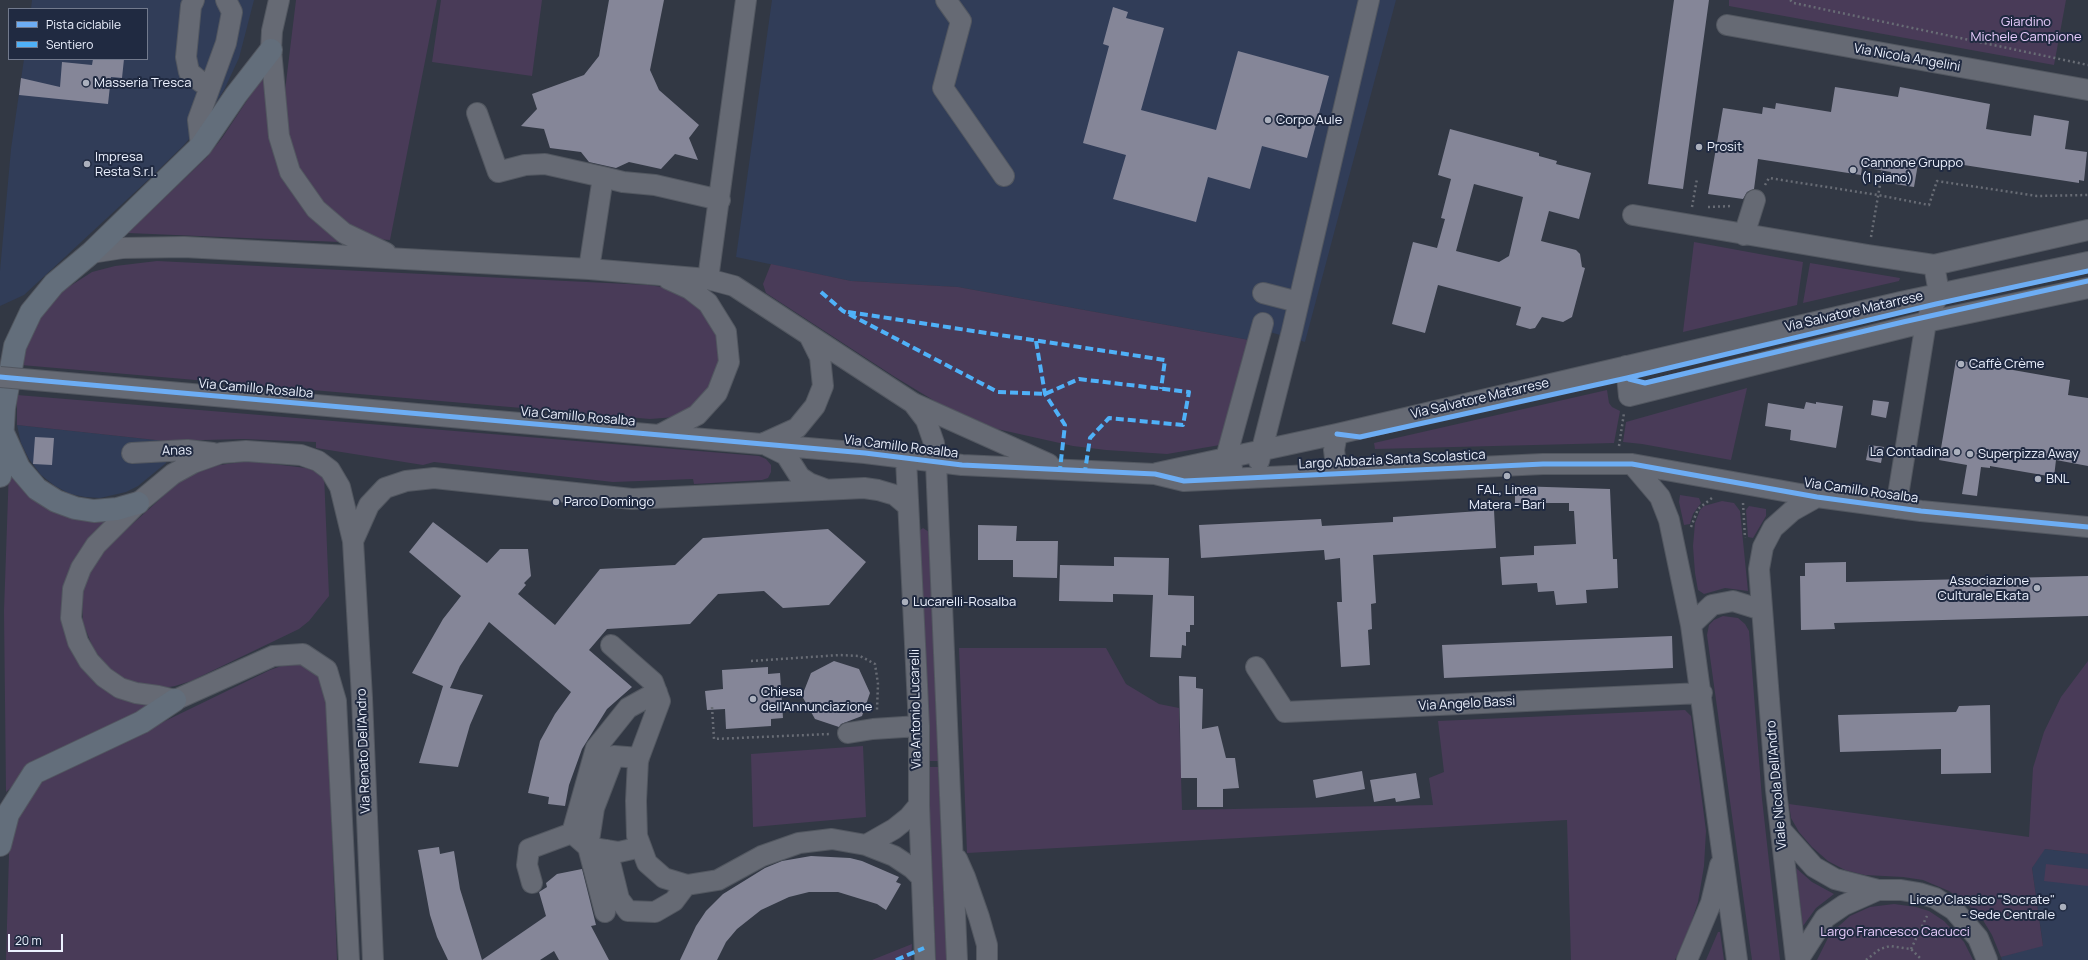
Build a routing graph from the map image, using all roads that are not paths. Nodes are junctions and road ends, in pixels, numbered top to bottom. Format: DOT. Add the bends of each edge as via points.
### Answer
graph roads {
  1 [pos="194,0"];
  2 [pos="226,0"];
  3 [pos="279,0"];
  4 [pos="746,0"];
  5 [pos="946,0"];
  6 [pos="1369,0"];
  7 [pos="1727,25"];
  8 [pos="271,50"];
  9 [pos="210,84"];
  10 [pos="2088,90"];
  11 [pos="477,113"];
  12 [pos="201,146"];
  13 [pos="1004,176"];
  14 [pos="603,177"];
  15 [pos="720,200"];
  16 [pos="1755,200"];
  17 [pos="1633,215"];
  18 [pos="2088,230"];
  19 [pos="1744,234"];
  20 [pos="91,253"];
  21 [pos="395,257"];
  22 [pos="2088,262"];
  23 [pos="1934,265"];
  24 [pos="589,269"];
  25 [pos="657,274"];
  26 [pos="708,279"];
  27 [pos="2088,288"];
  28 [pos="1263,293"];
  29 [pos="1939,293"];
  30 [pos="1298,302"];
  31 [pos="1926,322"];
  32 [pos="1292,331"];
  33 [pos="808,334"];
  34 [pos="1626,366"];
  35 [pos="0,377"];
  36 [pos="913,403"];
  37 [pos="2,431"];
  38 [pos="661,434"];
  39 [pos="1338,434"];
  40 [pos="762,444"];
  41 [pos="1262,450"];
  42 [pos="132,453"];
  43 [pos="221,454"];
  44 [pos="1226,458"];
  45 [pos="906,459"];
  46 [pos="936,463"];
  47 [pos="1632,464"];
  48 [pos="1060,469"];
  49 [pos="1337,473"];
  50 [pos="1155,474"];
  51 [pos="0,476"];
  52 [pos="1261,477"];
  53 [pos="1231,479"];
  54 [pos="829,490"];
  55 [pos="1817,496"];
  56 [pos="138,502"];
  57 [pos="1896,508"];
  58 [pos="909,513"];
  59 [pos="938,519"];
  60 [pos="2088,527"];
  61 [pos="353,541"];
  62 [pos="1762,610"];
  63 [pos="1691,625"];
  64 [pos="610,646"];
  65 [pos="1256,667"];
  66 [pos="656,692"];
  67 [pos="1702,693"];
  68 [pos="176,700"];
  69 [pos="919,726"];
  70 [pos="848,733"];
  71 [pos="639,758"];
  72 [pos="919,805"];
  73 [pos="1781,830"];
  74 [pos="572,833"];
  75 [pos="0,845"];
  76 [pos="866,845"];
  77 [pos="641,847"];
  78 [pos="598,849"];
  79 [pos="952,851"];
  80 [pos="1723,854"];
  81 [pos="921,877"];
  82 [pos="532,883"];
  83 [pos="686,885"];
  84 [pos="1878,890"];
  85 [pos="606,912"];
  86 [pos="349,960"];
  87 [pos="373,960"];
  88 [pos="925,960"];
  89 [pos="957,960"];
  90 [pos="987,960"];
  91 [pos="1687,960"];
  92 [pos="1738,960"];
  93 [pos="1797,960"];
  94 [pos="1987,960"];
  1 -- 9 [label="street" via="191,6 186,57 189,72 201,82"];
  2 -- 9 [label="street" via="232,12 231,18 226,43"];
  3 -- 8 [label="street" via="272,31"];
  4 -- 15 [label="street"];
  5 -- 13 [label="street" via="961,21 943,88"];
  6 -- 30 [label="street"];
  7 -- 10 [label="street, Via Nicola Angelini"];
  8 -- 12 [label="highway"];
  8 -- 21 [label="street" via="279,136 290,172 316,209 344,234"];
  9 -- 12 [label="street" via="198,120"];
  11 -- 14 [label="street" via="498,172 525,165 545,164"];
  12 -- 20 [label="highway"];
  14 -- 15 [label="street" via="655,185"];
  14 -- 24 [label="street"];
  15 -- 26 [label="street"];
  16 -- 19 [label="street"];
  17 -- 19 [label="street"];
  18 -- 23 [label="street"];
  19 -- 23 [label="street"];
  20 -- 21 [label="street" via="123,248 184,247"];
  20 -- 37 [label="highway" via="54,284 31,312 15,346"];
  21 -- 24 [label="street"];
  22 -- 29 [label="street, Via Salvatore Matarrese"];
  23 -- 29 [label="street"];
  24 -- 25 [label="street"];
  25 -- 26 [label="street"];
  25 -- 38 [label="street" via="690,289 708,303 726,332 729,362 717,393 697,415"];
  26 -- 33 [label="street" via="734,286"];
  27 -- 31 [label="street, Via Salvatore Matarrese"];
  28 -- 30 [label="street"];
  29 -- 31 [label="street"];
  29 -- 34 [label="street, Via Salvatore Matarrese"];
  30 -- 32 [label="street"];
  31 -- 34 [label="street, Via Salvatore Matarrese" via="1629,396"];
  31 -- 57 [label="street"];
  32 -- 41 [label="street"];
  32 -- 44 [label="street" via="1258,321"];
  33 -- 36 [label="street"];
  33 -- 40 [label="street" via="820,356 822,386 815,406 797,428"];
  34 -- 39 [label="street, Largo Abbazia Santa Scolastica"];
  35 -- 38 [label="street, Via Camillo Rosalba, bridge"];
  36 -- 46 [label="street" via="926,420 934,443"];
  36 -- 48 [label="street"];
  37 -- 51 [label="highway"];
  37 -- 56 [label="highway" via="19,468 37,489 56,501 94,511 117,509"];
  38 -- 40 [label="street, Via Camillo Rosalba"];
  39 -- 41 [label="street, Largo Abbazia Santa Scolastica"];
  39 -- 49 [label="street" via="1334,450"];
  40 -- 45 [label="street, Via Camillo Rosalba"];
  40 -- 54 [label="street" via="786,455 800,477"];
  41 -- 44 [label="street, Largo Abbazia Santa Scolastica"];
  41 -- 52 [label="street" via="1258,464"];
  42 -- 43 [label="street, Anas" via="187,450"];
  43 -- 56 [label="street" via="173,474"];
  43 -- 61 [label="street, Via Renato Dell'Andro" via="246,451 282,453 301,455 318,461 330,470 340,487"];
  44 -- 50 [label="street, Largo Abbazia Santa Scolastica"];
  44 -- 53 [label="street" via="1233,470"];
  45 -- 46 [label="street, Via Camillo Rosalba"];
  45 -- 58 [label="street, Via Antonio Lucarelli"];
  46 -- 48 [label="street, Via Camillo Rosalba"];
  46 -- 59 [label="street"];
  47 -- 49 [label="street, Largo Abbazia Santa Scolastica" via="1543,464"];
  47 -- 55 [label="street, Via Camillo Rosalba"];
  47 -- 63 [label="street" via="1660,497 1669,520"];
  48 -- 50 [label="street, Via Camillo Rosalba"];
  49 -- 52 [label="street, Largo Abbazia Santa Scolastica"];
  50 -- 53 [label="street, Largo Abbazia Santa Scolastica" via="1184,481"];
  52 -- 53 [label="street, Largo Abbazia Santa Scolastica"];
  54 -- 58 [label="street" via="878,490 894,495"];
  54 -- 61 [label="street" via="632,499 434,478 406,481 385,488 369,505"];
  55 -- 57 [label="street, Via Camillo Rosalba"];
  55 -- 62 [label="street, Viale Nicola Dell'Andro" via="1792,511 1773,528 1763,547 1759,568"];
  56 -- 68 [label="street" via="96,545 81,568 73,589 71,618 78,642 89,661 104,677 120,688"];
  57 -- 60 [label="street, Via Camillo Rosalba"];
  58 -- 59 [label="street"];
  58 -- 69 [label="street, Via Antonio Lucarelli"];
  59 -- 79 [label="street"];
  61 -- 87 [label="street, Via Renato Dell'Andro"];
  62 -- 63 [label="street" via="1733,601 1712,605"];
  62 -- 73 [label="street, Viale Nicola Dell'Andro"];
  63 -- 67 [label="street"];
  64 -- 66 [label="street" via="653,682"];
  65 -- 67 [label="street, Via Angelo Bassi" via="1285,712"];
  66 -- 71 [label="street" via="660,701"];
  66 -- 74 [label="street" via="628,708 596,748"];
  67 -- 80 [label="street"];
  68 -- 75 [label="highway" via="142,722 34,773 8,814"];
  68 -- 86 [label="street, Via Renato Dell'Andro" via="273,656 303,654 327,670 336,701"];
  69 -- 70 [label="street"];
  69 -- 72 [label="street, Via Antonio Lucarelli"];
  71 -- 77 [label="street" via="636,801 637,836"];
  71 -- 78 [label="street" via="614,756 594,808"];
  72 -- 76 [label="street" via="894,829"];
  72 -- 81 [label="street, Via Antonio Lucarelli"];
  73 -- 84 [label="street" via="1814,867 1835,879"];
  73 -- 93 [label="street, Viale Nicola Dell'Andro"];
  74 -- 78 [label="street"];
  74 -- 82 [label="street" via="529,849 527,865"];
  76 -- 81 [label="street" via="894,856"];
  76 -- 83 [label="street" via="832,839 799,843 762,856 718,880"];
  77 -- 78 [label="street" via="618,852"];
  77 -- 83 [label="street" via="647,862 664,878"];
  78 -- 83 [label="street" via="619,899 628,911 655,912 674,901"];
  78 -- 85 [label="street"];
  79 -- 89 [label="street"];
  79 -- 90 [label="street" via="965,877 979,917"];
  80 -- 91 [label="street" via="1711,904"];
  80 -- 92 [label="street"];
  81 -- 88 [label="street, Via Antonio Lucarelli"];
  84 -- 93 [label="street" via="1844,905 1826,918"];
  84 -- 94 [label="street" via="1901,890 1934,898 1954,910 1978,938"];
}
